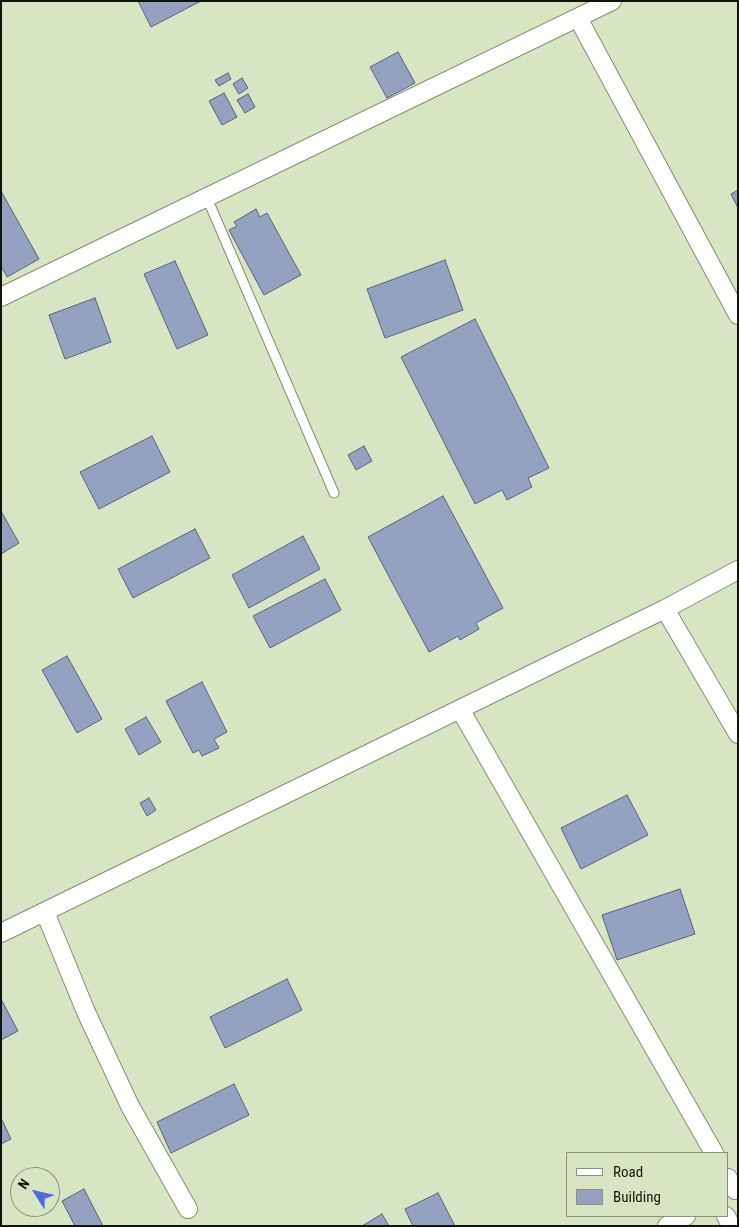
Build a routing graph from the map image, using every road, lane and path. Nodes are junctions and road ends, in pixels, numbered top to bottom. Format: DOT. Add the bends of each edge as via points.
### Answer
graph roads {
  1 [pos="612,1"];
  2 [pos="578,18"];
  3 [pos="207,198"];
  4 [pos="1,297"];
  5 [pos="738,315"];
  6 [pos="334,493"];
  7 [pos="738,570"];
  8 [pos="665,609"];
  9 [pos="460,709"];
  10 [pos="738,734"];
  11 [pos="45,912"];
  12 [pos="1,933"];
  13 [pos="713,1152"];
  14 [pos="188,1209"];
  15 [pos="684,1217"];
  16 [pos="667,1226"];
  1 -- 2 [label="street"];
  2 -- 3 [label="street"];
  2 -- 5 [label="street"];
  3 -- 4 [label="street"];
  3 -- 6 [label="lane"];
  7 -- 8 [label="street"];
  8 -- 9 [label="street"];
  8 -- 10 [label="street"];
  9 -- 11 [label="street"];
  9 -- 13 [label="street"];
  11 -- 12 [label="street"];
  11 -- 14 [label="street" via="86,1012 130,1106"];
  15 -- 16 [label="street"];
}
